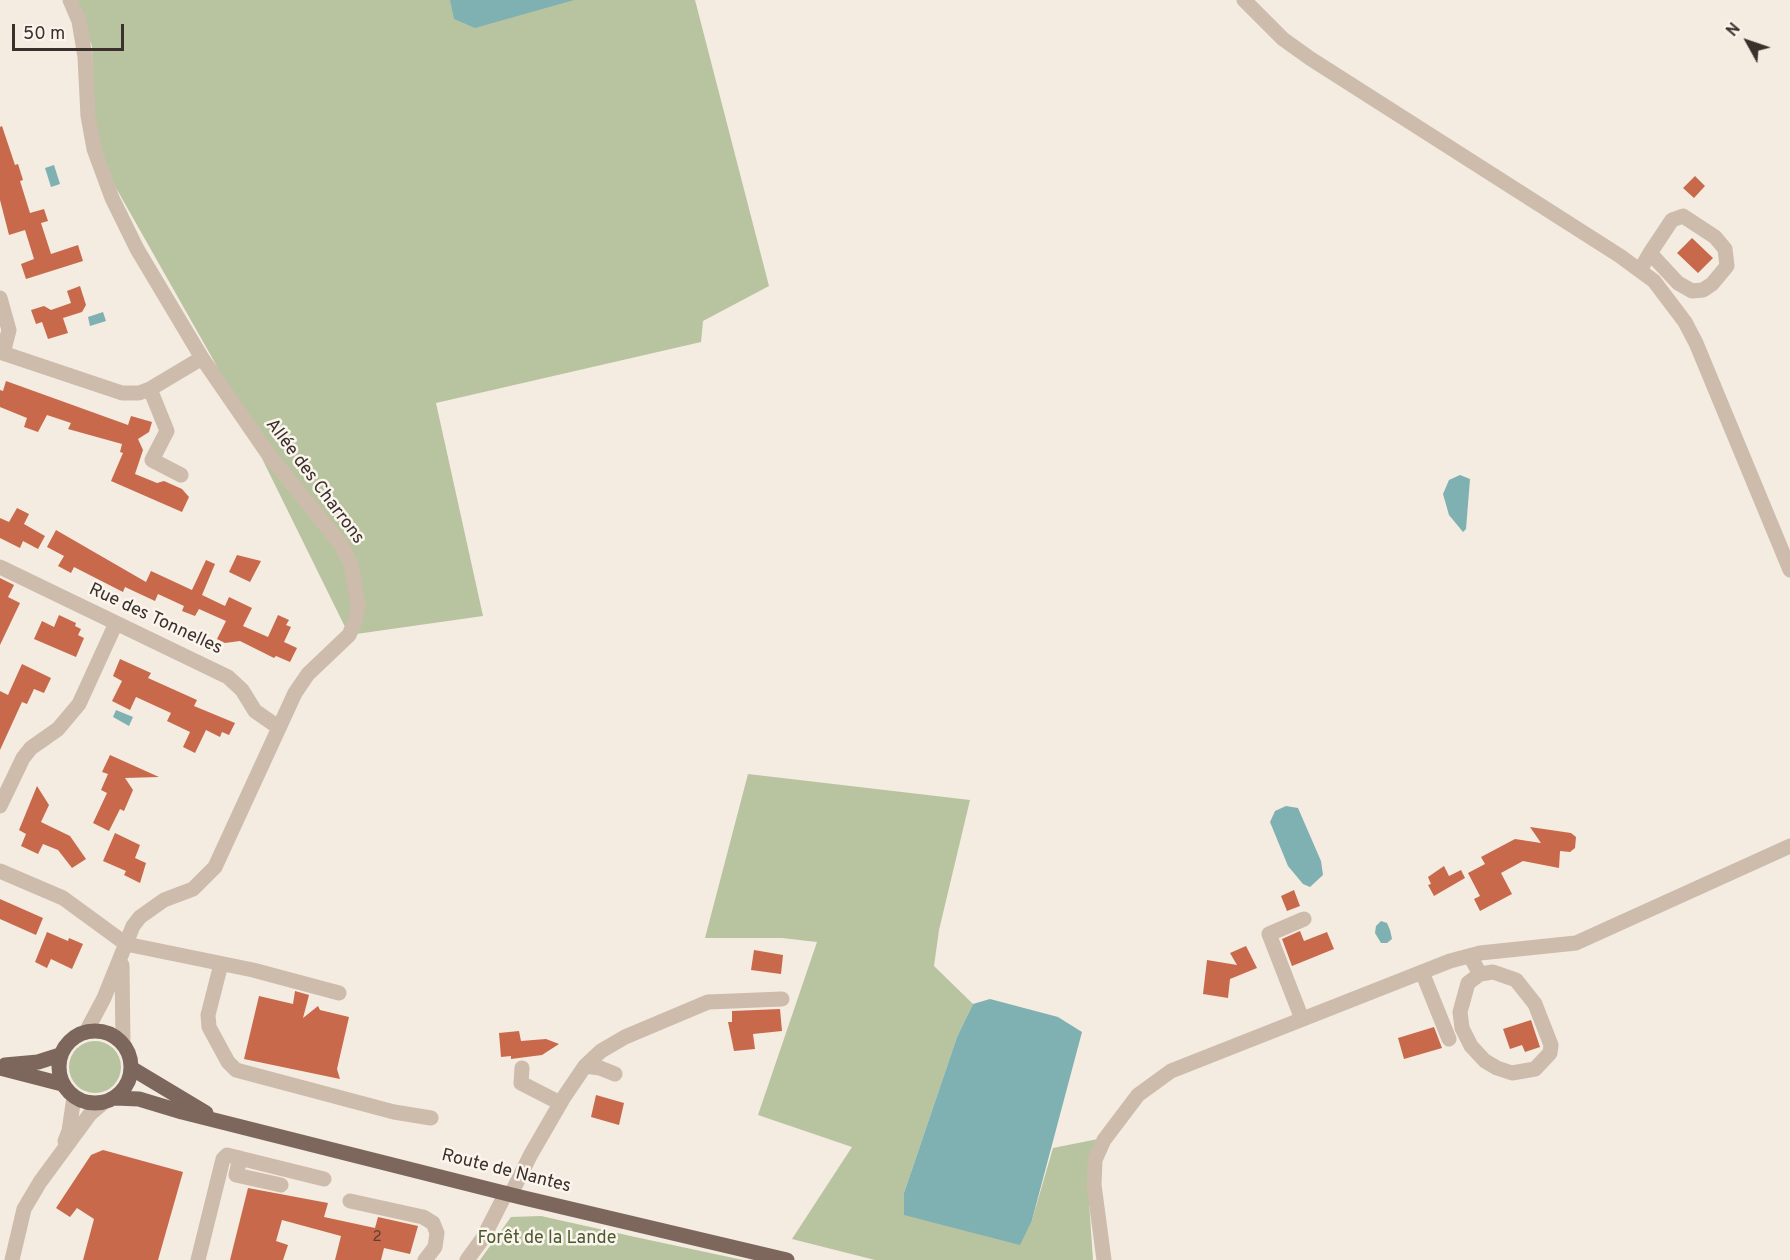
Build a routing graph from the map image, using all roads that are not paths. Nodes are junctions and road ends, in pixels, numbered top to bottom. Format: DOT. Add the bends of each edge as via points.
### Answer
graph roads {
  1 [pos="70,0"];
  2 [pos="1244,0"];
  3 [pos="1650,253"];
  4 [pos="1640,270"];
  5 [pos="0,298"];
  6 [pos="2,352"];
  7 [pos="202,358"];
  8 [pos="150,389"];
  9 [pos="181,476"];
  10 [pos="0,567"];
  11 [pos="1790,570"];
  12 [pos="116,623"];
  13 [pos="278,727"];
  14 [pos="0,806"];
  15 [pos="1790,846"];
  16 [pos="0,871"];
  17 [pos="1304,919"];
  18 [pos="124,950"];
  19 [pos="1470,956"];
  20 [pos="221,964"];
  21 [pos="1422,972"];
  22 [pos="1479,974"];
  23 [pos="339,993"];
  24 [pos="782,999"];
  25 [pos="1302,1019"];
  26 [pos="86,1032"];
  27 [pos="1449,1039"];
  28 [pos="123,1044"];
  29 [pos="60,1055"];
  30 [pos="585,1066"];
  31 [pos="0,1067"];
  32 [pos="131,1068"];
  33 [pos="522,1068"];
  34 [pos="615,1074"];
  35 [pos="62,1084"];
  36 [pos="74,1097"];
  37 [pos="109,1100"];
  38 [pos="560,1103"];
  39 [pos="431,1118"];
  40 [pos="215,1119"];
  41 [pos="57,1158"];
  42 [pos="240,1158"];
  43 [pos="324,1179"];
  44 [pos="281,1185"];
  45 [pos="509,1194"];
  46 [pos="350,1201"];
  47 [pos="12,1260"];
  48 [pos="198,1260"];
  49 [pos="425,1260"];
  50 [pos="466,1260"];
  51 [pos="787,1260"];
  52 [pos="1104,1260"];
  1 -- 7 [label="street, Allée des Charrons" via="79,21 85,57 88,116 95,155 137,249"];
  2 -- 4 [label="street" via="1311,59"];
  3 -- 3 [label="street" via="1672,220 1683,216 1715,237 1725,249 1726,266 1712,284 1692,291 1678,283"];
  3 -- 4 [label="street"];
  4 -- 11 [label="street" via="1666,296 1696,343"];
  5 -- 6 [label="street" via="9,330"];
  6 -- 8 [label="street" via="122,393"];
  7 -- 8 [label="street"];
  7 -- 13 [label="street, Allée des Charrons" via="266,452 342,546 357,586 356,620 349,635 308,674"];
  8 -- 9 [label="street" via="167,431 152,460"];
  10 -- 12 [label="street, Rue des Tonnelles"];
  12 -- 13 [label="street, Rue des Tonnelles" via="228,677 255,711"];
  12 -- 14 [label="street" via="79,704 58,729 23,758"];
  13 -- 18 [label="street, Allée des Charrons" via="215,867 193,889 164,900 140,917"];
  15 -- 19 [label="street" via="1576,943"];
  16 -- 18 [label="street" via="63,898"];
  17 -- 25 [label="street" via="1269,934"];
  18 -- 20 [label="street"];
  18 -- 26 [label="street, Allée des Charrons"];
  18 -- 28 [label="street"];
  19 -- 21 [label="street"];
  19 -- 22 [label="street"];
  20 -- 23 [label="street"];
  20 -- 39 [label="street" via="208,1015 209,1027 236,1070 394,1112"];
  21 -- 25 [label="street"];
  21 -- 27 [label="street"];
  22 -- 22 [label="street" via="1505,974 1532,998 1551,1045 1550,1053 1535,1069 1512,1073 1497,1068 1471,1046 1462,1028 1460,1012 1468,983"];
  24 -- 30 [label="street" via="708,1002 625,1037"];
  25 -- 52 [label="street" via="1171,1071 1137,1095 1104,1140 1095,1160 1094,1185"];
  26 -- 28 [label="main road" via="106,1032"];
  26 -- 29 [label="main road" via="66,1045"];
  28 -- 32 [label="main road"];
  29 -- 31 [label="main road"];
  29 -- 35 [label="main road"];
  30 -- 34 [label="street"];
  30 -- 38 [label="street"];
  31 -- 35 [label="main road"];
  32 -- 37 [label="main road" via="123,1090"];
  32 -- 40 [label="main road, Route de Nantes"];
  33 -- 38 [label="street" via="521,1083"];
  35 -- 36 [label="main road"];
  36 -- 37 [label="main road" via="83,1102"];
  36 -- 41 [label="street" via="69,1131"];
  37 -- 40 [label="main road, Route de Nantes" via="139,1099"];
  37 -- 41 [label="street" via="90,1114"];
  38 -- 45 [label="street"];
  40 -- 45 [label="main road, Route de Nantes"];
  41 -- 47 [label="street" via="24,1209"];
  42 -- 43 [label="street"];
  42 -- 44 [label="street" via="236,1175"];
  42 -- 48 [label="street" via="227,1155 223,1159"];
  45 -- 50 [label="street"];
  45 -- 51 [label="main road, Route de Nantes"];
  46 -- 49 [label="street" via="423,1217 433,1223 437,1233 435,1247"];
}
